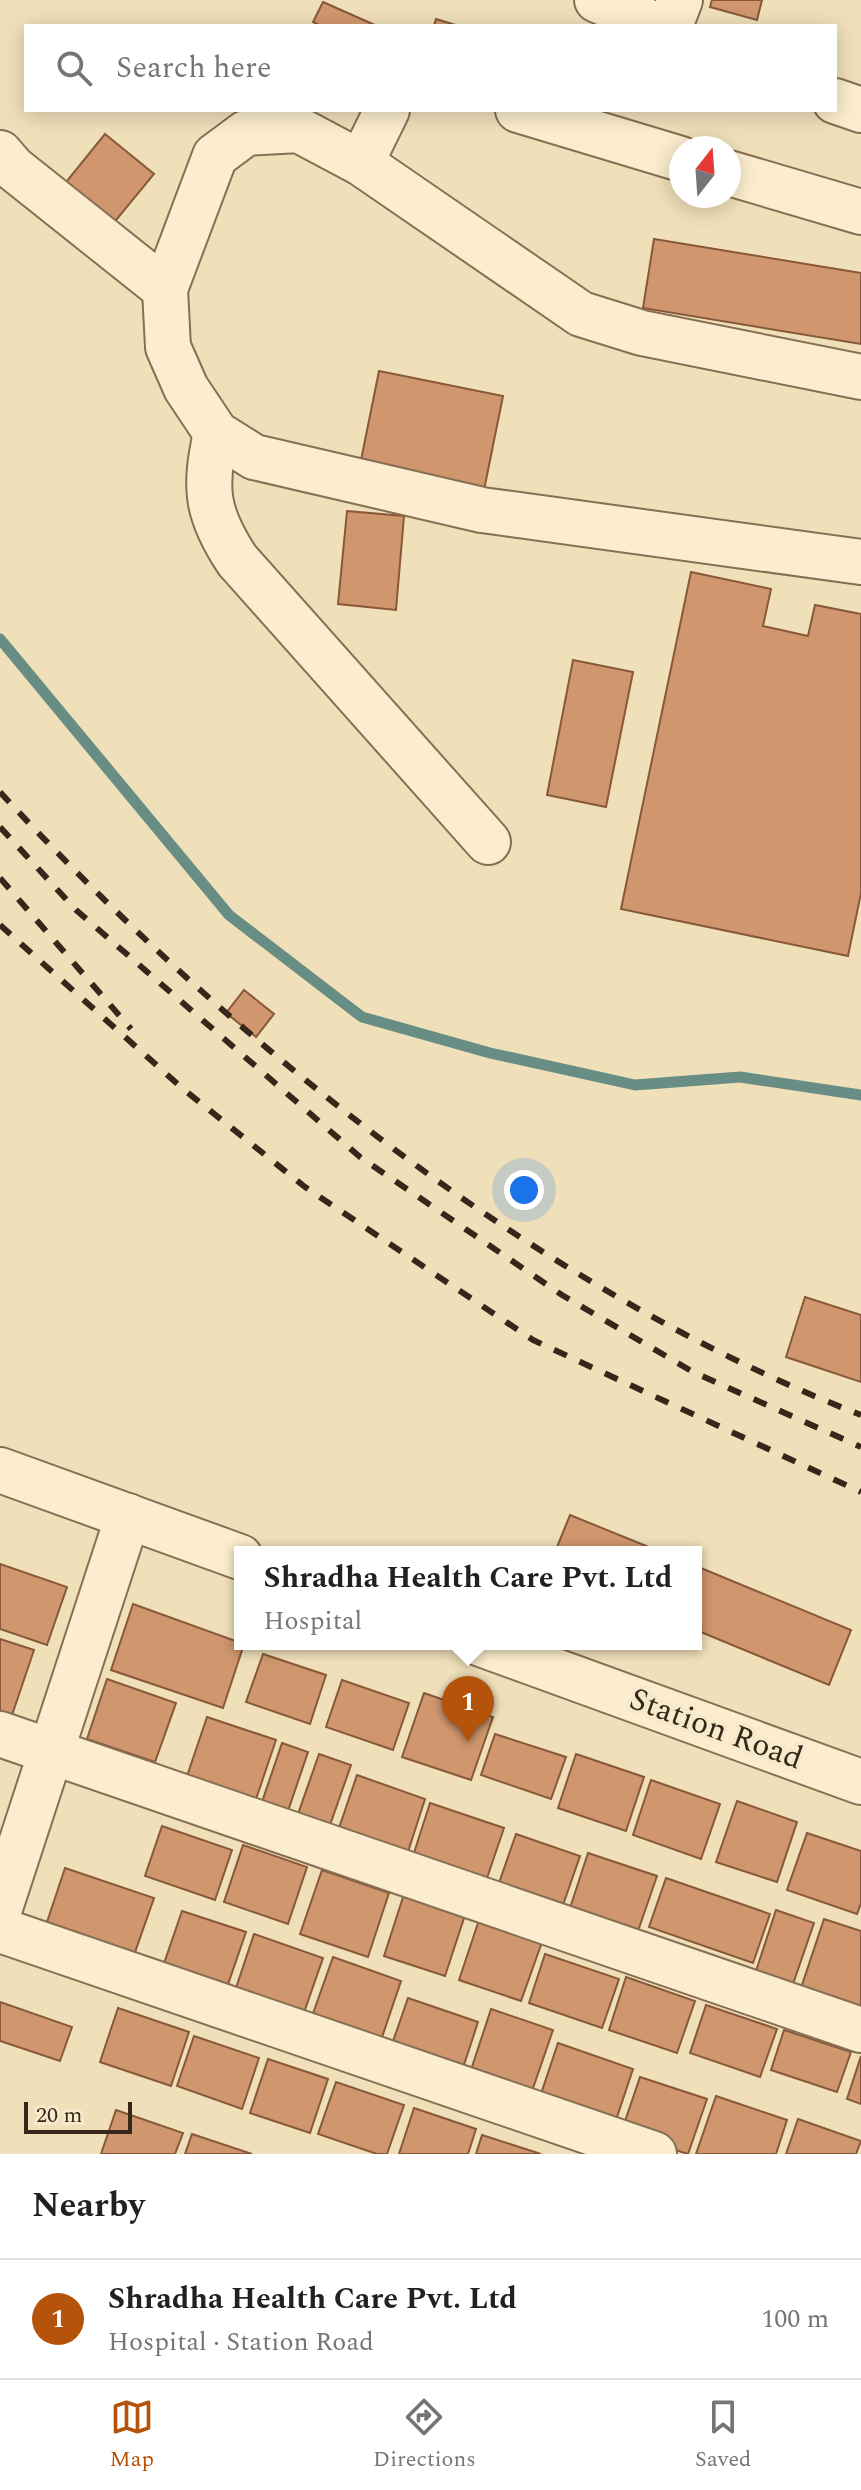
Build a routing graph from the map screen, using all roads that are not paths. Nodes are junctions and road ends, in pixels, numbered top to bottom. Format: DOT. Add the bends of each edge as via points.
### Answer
graph roads {
  1 [pos="597,0"];
  2 [pos="680,0"];
  3 [pos="653,24"];
  4 [pos="671,24"];
  5 [pos="837,102"];
  6 [pos="861,110"];
  7 [pos="386,112"];
  8 [pos="525,112"];
  9 [pos="0,153"];
  10 [pos="669,155"];
  11 [pos="361,163"];
  12 [pos="741,177"];
  13 [pos="861,212"];
  14 [pos="165,289"];
  15 [pos="861,377"];
  16 [pos="216,433"];
  17 [pos="861,562"];
  18 [pos="488,842"];
  19 [pos="0,1470"];
  20 [pos="128,1516"];
  21 [pos="234,1555"];
  22 [pos="498,1650"];
  23 [pos="0,1734"];
  24 [pos="51,1752"];
  25 [pos="861,1782"];
  26 [pos="0,1908"];
  27 [pos="0,1930"];
  28 [pos="861,2030"];
  29 [pos="654,2154"];
  1 -- 3 [label="street"];
  2 -- 4 [label="street"];
  5 -- 6 [label="street"];
  7 -- 11 [label="street"];
  8 -- 10 [label="street"];
  9 -- 14 [label="street"];
  11 -- 14 [label="street" via="299,130 246,133 215,156"];
  11 -- 15 [label="street" via="581,314 642,333"];
  12 -- 13 [label="street"];
  14 -- 16 [label="street" via="168,347 186,388"];
  16 -- 17 [label="street" via="254,457 482,510"];
  16 -- 18 [label="street" via="210,500 216,527 237,560"];
  19 -- 20 [label="street"];
  20 -- 21 [label="street"];
  20 -- 24 [label="street"];
  22 -- 25 [label="street, Station Road"];
  23 -- 24 [label="street"];
  24 -- 26 [label="street"];
  24 -- 28 [label="street"];
  27 -- 29 [label="street"];
}
